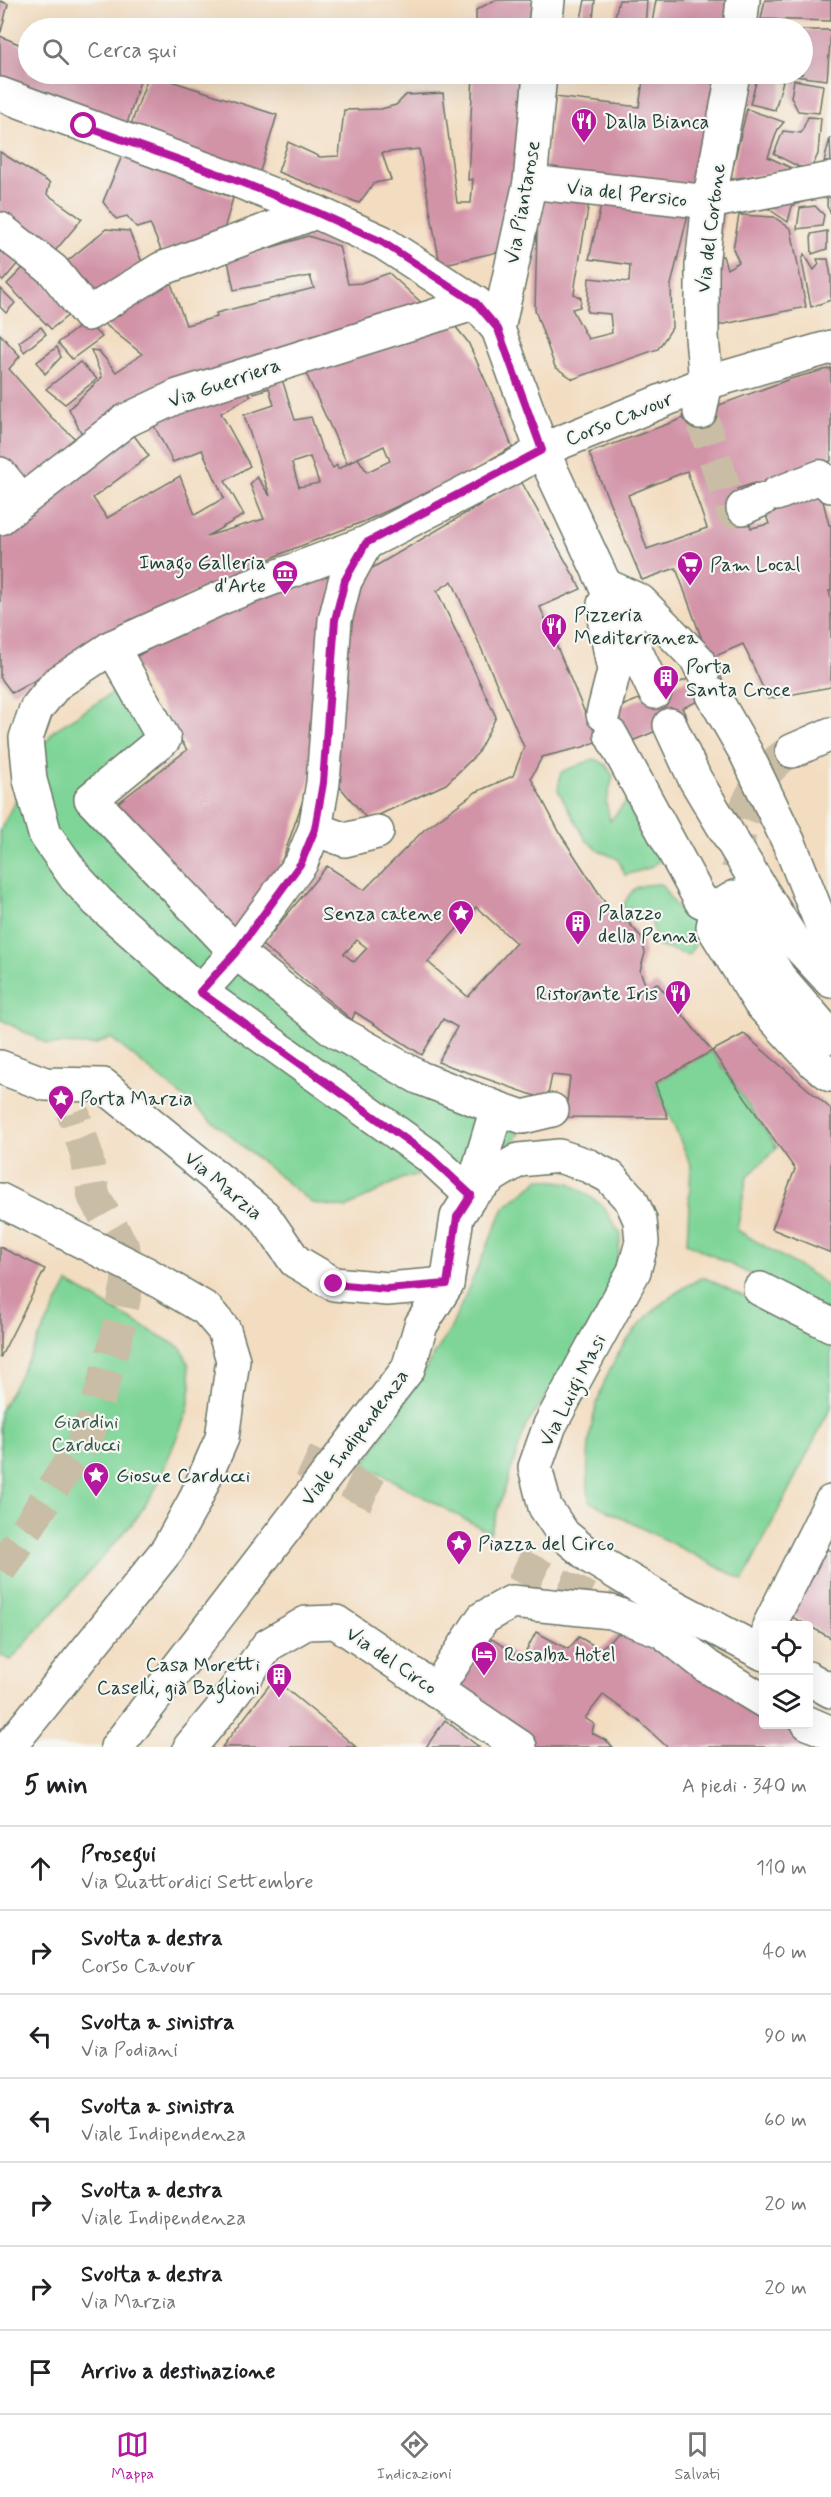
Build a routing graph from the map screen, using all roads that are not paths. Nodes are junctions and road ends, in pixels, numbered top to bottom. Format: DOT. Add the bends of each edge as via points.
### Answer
graph roads {
  1 [pos="548,0"];
  2 [pos="743,0"];
  3 [pos="546,18"];
  4 [pos="741,18"];
  5 [pos="539,84"];
  6 [pos="731,84"];
  7 [pos="0,94"];
  8 [pos="831,178"];
  9 [pos="530,182"];
  10 [pos="709,202"];
  11 [pos="316,212"];
  12 [pos="0,229"];
  13 [pos="476,303"];
  14 [pos="498,329"];
  15 [pos="831,347"];
  16 [pos="703,398"];
  17 [pos="542,450"];
  18 [pos="0,474"];
  19 [pos="831,486"];
  20 [pos="760,501"];
  21 [pos="11,509"];
  22 [pos="366,543"];
  23 [pos="605,585"];
  24 [pos="112,647"];
  25 [pos="655,692"];
  26 [pos="670,725"];
  27 [pos="831,734"];
  28 [pos="792,751"];
  29 [pos="315,829"];
  30 [pos="377,832"];
  31 [pos="742,908"];
  32 [pos="236,952"];
  33 [pos="831,972"];
  34 [pos="831,981"];
  35 [pos="200,992"];
  36 [pos="831,1037"];
  37 [pos="0,1066"];
  38 [pos="831,1075"];
  39 [pos="497,1108"];
  40 [pos="552,1110"];
  41 [pos="471,1195"];
  42 [pos="0,1200"];
  43 [pos="447,1284"];
  44 [pos="760,1289"];
  45 [pos="831,1325"];
  46 [pos="831,1502"];
  47 [pos="773,1621"];
  48 [pos="759,1640"];
  49 [pos="813,1681"];
  50 [pos="831,1691"];
  51 [pos="442,1694"];
  52 [pos="759,1698"];
  53 [pos="813,1725"];
  54 [pos="831,1733"];
  55 [pos="503,1738"];
  56 [pos="9,1747"];
  57 [pos="117,1747"];
  58 [pos="190,1747"];
  1 -- 3 [label="street"];
  2 -- 4 [label="street"];
  5 -- 9 [label="street, Via Piantarose"];
  6 -- 10 [label="street, Via del Cortone"];
  7 -- 11 [label="street"];
  8 -- 10 [label="street, Via del Persico"];
  9 -- 10 [label="street, Via del Persico"];
  9 -- 14 [label="street, Via Piantarose"];
  10 -- 16 [label="street, Via del Cortone" via="702,265"];
  11 -- 12 [label="street" via="161,269 88,314 53,270"];
  11 -- 13 [label="street" via="382,242"];
  13 -- 14 [label="street"];
  13 -- 21 [label="street, Via Guerriera" via="178,396 126,421"];
  14 -- 17 [label="street"];
  15 -- 16 [label="street, Corso Cavour"];
  16 -- 17 [label="street, Corso Cavour"];
  17 -- 22 [label="street, Corso Cavour"];
  17 -- 23 [label="street"];
  18 -- 21 [label="street"];
  19 -- 20 [label="street" via="820,477"];
  22 -- 24 [label="street, Corso Cavour" via="223,597"];
  22 -- 29 [label="street" via="345,580 334,632 323,783"];
  23 -- 25 [label="street"];
  23 -- 31 [label="street" via="604,618 614,671 607,725 701,901"];
  23 -- 33 [label="street" via="640,602 697,659 790,845 826,936"];
  24 -- 32 [label="street" via="164,739 90,799"];
  24 -- 35 [label="street, Corso Cavour" via="56,684 36,709 26,738 30,780 45,834 75,877"];
  26 -- 31 [label="street" via="695,779"];
  27 -- 28 [label="street"];
  29 -- 30 [label="street" via="345,840"];
  29 -- 32 [label="street" via="301,863"];
  31 -- 34 [label="street" via="793,940"];
  31 -- 36 [label="street" via="779,977"];
  31 -- 38 [label="street" via="713,927 760,1003"];
  32 -- 35 [label="street"];
  32 -- 39 [label="street" via="334,1030 420,1078"];
  35 -- 41 [label="street" via="429,1156"];
  37 -- 43 [label="street, Via Marzia" via="45,1084 103,1085 264,1216 295,1261 334,1284 387,1289"];
  39 -- 40 [label="street" via="523,1117"];
  39 -- 41 [label="street"];
  41 -- 43 [label="street, Viale Indipendenza" via="457,1217"];
  41 -- 48 [label="street, Via Luigi Masi" via="519,1160 559,1156 610,1177 631,1200 640,1220 642,1242 634,1271 550,1425 535,1467 545,1507 564,1535 592,1558 662,1600"];
  42 -- 56 [label="street" via="145,1273 206,1309 224,1330 233,1360 222,1438 168,1549"];
  43 -- 57 [label="street, Viale Indipendenza" via="421,1324 408,1369"];
  44 -- 45 [label="street"];
  46 -- 47 [label="street"];
  49 -- 50 [label="street"];
  51 -- 52 [label="street" via="483,1618 512,1602 611,1612 662,1631 708,1667"];
  51 -- 55 [label="street, Via del Circo"];
  51 -- 58 [label="street, Via del Circo" via="336,1622 306,1623 268,1645"];
  53 -- 54 [label="street"];
}
